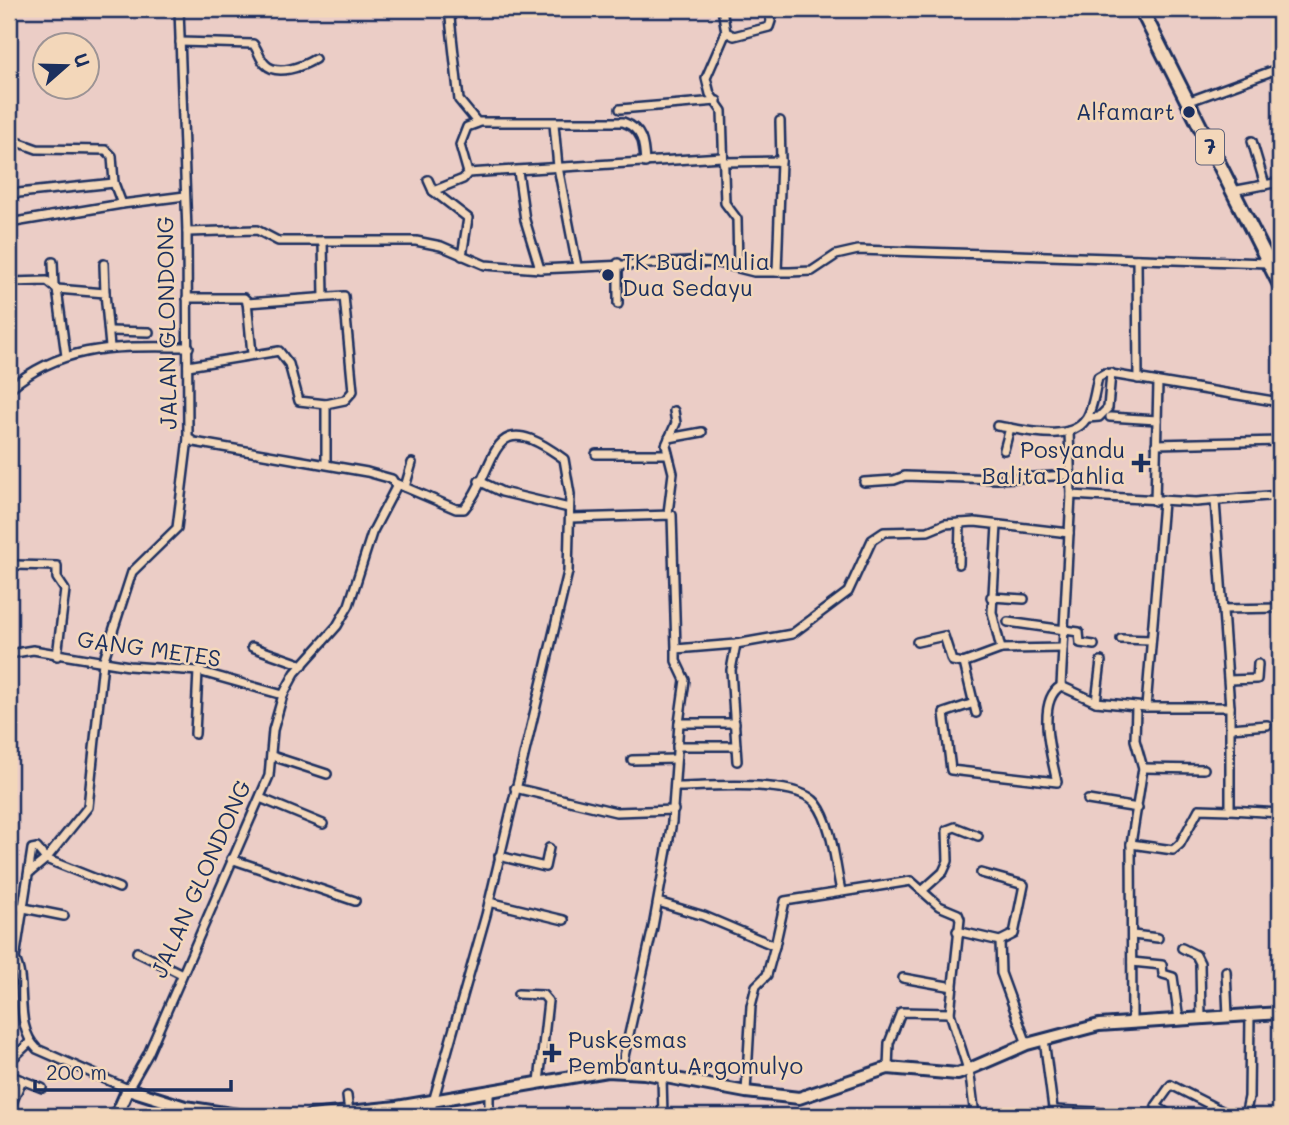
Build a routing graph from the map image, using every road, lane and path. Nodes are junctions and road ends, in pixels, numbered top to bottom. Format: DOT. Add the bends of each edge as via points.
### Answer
graph roads {
  1 [pos="179,9"];
  2 [pos="449,9"];
  3 [pos="722,9"];
  4 [pos="768,9"];
  5 [pos="1141,9"];
  6 [pos="726,32"];
  7 [pos="180,42"];
  8 [pos="315,60"];
  9 [pos="1280,68"];
  10 [pos="717,101"];
  11 [pos="1187,102"];
  12 [pos="620,109"];
  13 [pos="780,121"];
  14 [pos="478,123"];
  15 [pos="554,124"];
  16 [pos="9,139"];
  17 [pos="1252,141"];
  18 [pos="723,159"];
  19 [pos="781,161"];
  20 [pos="645,163"];
  21 [pos="558,167"];
  22 [pos="518,171"];
  23 [pos="468,173"];
  24 [pos="428,180"];
  25 [pos="1280,182"];
  26 [pos="114,183"];
  27 [pos="1265,185"];
  28 [pos="433,191"];
  29 [pos="1232,191"];
  30 [pos="9,194"];
  31 [pos="185,196"];
  32 [pos="122,204"];
  33 [pos="9,223"];
  34 [pos="187,232"];
  35 [pos="323,241"];
  36 [pos="462,256"];
  37 [pos="1137,259"];
  38 [pos="53,262"];
  39 [pos="618,263"];
  40 [pos="1269,263"];
  41 [pos="104,264"];
  42 [pos="577,266"];
  43 [pos="738,267"];
  44 [pos="540,269"];
  45 [pos="777,272"];
  46 [pos="9,282"];
  47 [pos="1280,285"];
  48 [pos="56,287"];
  49 [pos="105,293"];
  50 [pos="324,297"];
  51 [pos="187,298"];
  52 [pos="247,303"];
  53 [pos="618,304"];
  54 [pos="110,331"];
  55 [pos="137,332"];
  56 [pos="149,332"];
  57 [pos="110,347"];
  58 [pos="137,347"];
  59 [pos="189,347"];
  60 [pos="252,354"];
  61 [pos="66,356"];
  62 [pos="188,366"];
  63 [pos="1111,373"];
  64 [pos="1138,379"];
  65 [pos="1158,383"];
  66 [pos="9,389"];
  67 [pos="1280,402"];
  68 [pos="326,404"];
  69 [pos="674,411"];
  70 [pos="1110,417"];
  71 [pos="1088,418"];
  72 [pos="1157,420"];
  73 [pos="997,426"];
  74 [pos="1010,428"];
  75 [pos="1069,431"];
  76 [pos="702,432"];
  77 [pos="188,438"];
  78 [pos="669,438"];
  79 [pos="1280,441"];
  80 [pos="1156,444"];
  81 [pos="1004,450"];
  82 [pos="596,454"];
  83 [pos="668,454"];
  84 [pos="326,463"];
  85 [pos="412,463"];
  86 [pos="1071,475"];
  87 [pos="479,481"];
  88 [pos="864,482"];
  89 [pos="395,483"];
  90 [pos="405,487"];
  91 [pos="1071,495"];
  92 [pos="1280,495"];
  93 [pos="1215,501"];
  94 [pos="1159,502"];
  95 [pos="569,508"];
  96 [pos="668,513"];
  97 [pos="570,518"];
  98 [pos="9,522"];
  99 [pos="960,523"];
  100 [pos="997,525"];
  101 [pos="1069,533"];
  102 [pos="9,534"];
  103 [pos="959,564"];
  104 [pos="15,565"];
  105 [pos="991,597"];
  106 [pos="1024,599"];
  107 [pos="1280,608"];
  108 [pos="1223,609"];
  109 [pos="1008,622"];
  110 [pos="1063,630"];
  111 [pos="1121,639"];
  112 [pos="1151,640"];
  113 [pos="917,642"];
  114 [pos="736,644"];
  115 [pos="1094,645"];
  116 [pos="252,647"];
  117 [pos="1063,648"];
  118 [pos="676,649"];
  119 [pos="1001,649"];
  120 [pos="9,654"];
  121 [pos="57,656"];
  122 [pos="1101,661"];
  123 [pos="103,662"];
  124 [pos="963,663"];
  125 [pos="1258,664"];
  126 [pos="303,665"];
  127 [pos="198,671"];
  128 [pos="1228,680"];
  129 [pos="1061,686"];
  130 [pos="283,695"];
  131 [pos="1096,702"];
  132 [pos="974,703"];
  133 [pos="1146,707"];
  134 [pos="1230,707"];
  135 [pos="1136,708"];
  136 [pos="976,713"];
  137 [pos="678,723"];
  138 [pos="735,723"];
  139 [pos="1267,725"];
  140 [pos="1231,728"];
  141 [pos="195,734"];
  142 [pos="677,746"];
  143 [pos="736,746"];
  144 [pos="272,755"];
  145 [pos="676,759"];
  146 [pos="632,760"];
  147 [pos="737,761"];
  148 [pos="1143,768"];
  149 [pos="1204,769"];
  150 [pos="327,774"];
  151 [pos="675,787"];
  152 [pos="515,788"];
  153 [pos="260,798"];
  154 [pos="1087,800"];
  155 [pos="1138,808"];
  156 [pos="674,810"];
  157 [pos="1230,810"];
  158 [pos="1280,813"];
  159 [pos="323,824"];
  160 [pos="978,836"];
  161 [pos="1130,844"];
  162 [pos="549,848"];
  163 [pos="499,856"];
  164 [pos="46,859"];
  165 [pos="231,859"];
  166 [pos="29,873"];
  167 [pos="981,873"];
  168 [pos="119,888"];
  169 [pos="923,890"];
  170 [pos="841,891"];
  171 [pos="355,901"];
  172 [pos="489,902"];
  173 [pos="658,902"];
  174 [pos="9,905"];
  175 [pos="23,906"];
  176 [pos="64,916"];
  177 [pos="564,920"];
  178 [pos="957,931"];
  179 [pos="1133,935"];
  180 [pos="1158,938"];
  181 [pos="1000,941"];
  182 [pos="775,946"];
  183 [pos="1182,948"];
  184 [pos="137,952"];
  185 [pos="1132,962"];
  186 [pos="1226,971"];
  187 [pos="182,974"];
  188 [pos="903,978"];
  189 [pos="953,987"];
  190 [pos="1210,988"];
  191 [pos="19,989"];
  192 [pos="9,990"];
  193 [pos="518,994"];
  194 [pos="950,1013"];
  195 [pos="1280,1013"];
  196 [pos="1250,1014"];
  197 [pos="1228,1016"];
  198 [pos="1202,1018"];
  199 [pos="1178,1020"];
  200 [pos="1132,1022"];
  201 [pos="1044,1039"];
  202 [pos="30,1042"];
  203 [pos="1027,1044"];
  204 [pos="9,1062"];
  205 [pos="888,1068"];
  206 [pos="621,1070"];
  207 [pos="969,1072"];
  208 [pos="9,1075"];
  209 [pos="662,1077"];
  210 [pos="22,1080"];
  211 [pos="539,1082"];
  212 [pos="42,1088"];
  213 [pos="128,1089"];
  214 [pos="489,1090"];
  215 [pos="746,1092"];
  216 [pos="347,1096"];
  217 [pos="433,1098"];
  218 [pos="9,1110"];
  219 [pos="349,1113"];
  220 [pos="1054,1113"];
  221 [pos="116,1116"];
  222 [pos="244,1116"];
  223 [pos="310,1116"];
  224 [pos="429,1116"];
  225 [pos="489,1116"];
  226 [pos="663,1116"];
  227 [pos="975,1116"];
  228 [pos="1111,1116"];
  229 [pos="1171,1116"];
  230 [pos="1232,1116"];
  231 [pos="1245,1116"];
  1 -- 7 [label="street, JALAN GLONDONG"];
  2 -- 14 [label="street" via="459,100"];
  3 -- 6 [label="street"];
  4 -- 6 [label="street" via="769,27 734,36"];
  5 -- 11 [label="highway, 7"];
  6 -- 10 [label="street" via="706,78"];
  7 -- 8 [label="street" via="253,44 265,65 272,68 296,69"];
  7 -- 31 [label="street, JALAN GLONDONG"];
  9 -- 11 [label="street"];
  10 -- 12 [label="street"];
  10 -- 18 [label="street" via="722,111"];
  11 -- 29 [label="highway, 7"];
  13 -- 19 [label="street"];
  14 -- 15 [label="street"];
  14 -- 23 [label="street" via="467,127 460,144"];
  15 -- 20 [label="street" via="631,125 644,142"];
  15 -- 21 [label="street"];
  16 -- 26 [label="street" via="37,149 106,150 112,156"];
  17 -- 27 [label="street"];
  18 -- 19 [label="street"];
  18 -- 20 [label="street"];
  18 -- 43 [label="street" via="726,205 737,223"];
  19 -- 45 [label="street"];
  20 -- 21 [label="street"];
  21 -- 22 [label="street"];
  21 -- 42 [label="street"];
  22 -- 23 [label="street"];
  22 -- 44 [label="street" via="525,220"];
  23 -- 28 [label="street"];
  24 -- 28 [label="street"];
  25 -- 27 [label="street"];
  26 -- 30 [label="street"];
  26 -- 32 [label="street"];
  27 -- 29 [label="street"];
  28 -- 36 [label="street" via="468,218"];
  29 -- 40 [label="highway, 7"];
  31 -- 32 [label="street"];
  31 -- 34 [label="street, JALAN GLONDONG"];
  32 -- 33 [label="street"];
  34 -- 35 [label="street" via="257,230 278,241"];
  34 -- 51 [label="street, JALAN GLONDONG"];
  35 -- 36 [label="street" via="416,241"];
  35 -- 50 [label="street"];
  36 -- 44 [label="street" via="495,267"];
  37 -- 40 [label="street"];
  37 -- 45 [label="street" via="858,250 836,255 812,271"];
  37 -- 64 [label="street"];
  38 -- 48 [label="street"];
  39 -- 42 [label="street"];
  39 -- 43 [label="street"];
  39 -- 53 [label="street"];
  40 -- 47 [label="highway, 7"];
  41 -- 49 [label="street"];
  42 -- 44 [label="street"];
  43 -- 45 [label="street"];
  46 -- 48 [label="street" via="47,281"];
  48 -- 49 [label="street"];
  48 -- 61 [label="street"];
  49 -- 54 [label="street"];
  50 -- 52 [label="street"];
  50 -- 68 [label="street" via="344,296 353,391 345,400"];
  51 -- 52 [label="street" via="244,298"];
  51 -- 59 [label="street, JALAN GLONDONG"];
  52 -- 60 [label="street"];
  54 -- 55 [label="street"];
  54 -- 57 [label="street"];
  55 -- 56 [label="street"];
  55 -- 58 [label="street"];
  57 -- 58 [label="street"];
  57 -- 61 [label="street"];
  58 -- 59 [label="street"];
  59 -- 62 [label="street, JALAN GLONDONG"];
  60 -- 62 [label="street"];
  60 -- 68 [label="street" via="284,354 299,401"];
  61 -- 66 [label="street" via="44,364"];
  62 -- 77 [label="street, JALAN GLONDONG"];
  63 -- 64 [label="street"];
  63 -- 71 [label="street" via="1100,374"];
  63 -- 71 [label="street" via="1108,408 1099,417"];
  64 -- 65 [label="street"];
  65 -- 67 [label="street"];
  65 -- 72 [label="street"];
  68 -- 84 [label="street"];
  69 -- 78 [label="street" via="676,423"];
  70 -- 72 [label="street"];
  71 -- 75 [label="street"];
  72 -- 80 [label="street"];
  73 -- 74 [label="street"];
  74 -- 75 [label="street"];
  74 -- 81 [label="street"];
  75 -- 86 [label="street"];
  76 -- 78 [label="street"];
  77 -- 84 [label="street, JALAN GLONDONG"];
  77 -- 123 [label="street" via="177,528 132,572"];
  78 -- 83 [label="street"];
  79 -- 80 [label="street"];
  80 -- 94 [label="street"];
  82 -- 83 [label="street"];
  83 -- 96 [label="street" via="673,473"];
  84 -- 89 [label="street, JALAN GLONDONG"];
  85 -- 90 [label="street"];
  86 -- 88 [label="street" via="904,477"];
  86 -- 91 [label="street"];
  87 -- 90 [label="street" via="467,506 460,510"];
  87 -- 95 [label="street" via="502,492"];
  87 -- 95 [label="street" via="499,444 516,436 530,439 564,459"];
  89 -- 90 [label="street"];
  89 -- 126 [label="street, JALAN GLONDONG" via="372,533 349,605"];
  91 -- 94 [label="street"];
  91 -- 101 [label="street"];
  92 -- 93 [label="street"];
  93 -- 94 [label="street"];
  93 -- 108 [label="street"];
  94 -- 112 [label="street"];
  95 -- 97 [label="street"];
  96 -- 97 [label="street"];
  96 -- 118 [label="street" via="673,517"];
  97 -- 152 [label="street" via="568,572"];
  98 -- 102 [label="street"];
  99 -- 100 [label="street"];
  99 -- 103 [label="street"];
  99 -- 114 [label="street" via="877,535 852,587 810,621 786,637"];
  100 -- 101 [label="street"];
  100 -- 105 [label="street"];
  101 -- 110 [label="street"];
  104 -- 121 [label="street" via="57,566 57,578 65,590"];
  105 -- 106 [label="street"];
  105 -- 119 [label="street"];
  107 -- 108 [label="street"];
  108 -- 128 [label="street"];
  109 -- 110 [label="street"];
  110 -- 115 [label="street" via="1079,632 1080,643"];
  110 -- 117 [label="street"];
  111 -- 112 [label="street"];
  112 -- 133 [label="street"];
  113 -- 124 [label="street" via="944,636 952,660"];
  114 -- 118 [label="street"];
  114 -- 138 [label="street" via="731,670"];
  116 -- 126 [label="street"];
  117 -- 119 [label="street"];
  117 -- 129 [label="street"];
  118 -- 137 [label="street" via="685,680"];
  119 -- 124 [label="street"];
  120 -- 121 [label="street, GANG METES" via="33,650"];
  121 -- 123 [label="street, GANG METES"];
  122 -- 131 [label="street"];
  123 -- 127 [label="street, GANG METES"];
  123 -- 164 [label="street" via="89,804"];
  124 -- 132 [label="street"];
  125 -- 128 [label="street" via="1258,679"];
  126 -- 130 [label="street, JALAN GLONDONG"];
  127 -- 130 [label="street, GANG METES"];
  127 -- 141 [label="street"];
  128 -- 134 [label="street"];
  129 -- 131 [label="street"];
  129 -- 132 [label="street" via="1055,692 1046,730 1057,782 951,770 944,713"];
  130 -- 144 [label="street, JALAN GLONDONG" via="273,730"];
  131 -- 135 [label="street"];
  132 -- 136 [label="street"];
  133 -- 134 [label="street"];
  133 -- 135 [label="street"];
  134 -- 140 [label="street"];
  135 -- 148 [label="street" via="1135,740"];
  137 -- 138 [label="street"];
  137 -- 142 [label="street"];
  138 -- 143 [label="street"];
  139 -- 140 [label="street"];
  140 -- 157 [label="street"];
  142 -- 143 [label="street"];
  142 -- 145 [label="street"];
  143 -- 147 [label="street"];
  144 -- 150 [label="street"];
  144 -- 153 [label="street, JALAN GLONDONG"];
  145 -- 146 [label="street"];
  145 -- 151 [label="street"];
  148 -- 149 [label="street"];
  148 -- 155 [label="street"];
  151 -- 156 [label="street"];
  151 -- 170 [label="street" via="755,786 812,798 823,818"];
  152 -- 156 [label="street" via="616,812"];
  152 -- 163 [label="street"];
  153 -- 159 [label="street"];
  153 -- 165 [label="street, JALAN GLONDONG"];
  154 -- 155 [label="street"];
  155 -- 161 [label="street"];
  156 -- 173 [label="street"];
  157 -- 158 [label="street"];
  157 -- 161 [label="street" via="1199,809 1173,850"];
  160 -- 169 [label="street" via="955,827 947,830 948,861"];
  161 -- 179 [label="street"];
  162 -- 163 [label="street" via="545,867"];
  163 -- 172 [label="street"];
  164 -- 166 [label="street"];
  164 -- 166 [label="street" via="37,848 32,849"];
  164 -- 168 [label="street"];
  165 -- 171 [label="street"];
  165 -- 187 [label="street, JALAN GLONDONG"];
  166 -- 175 [label="street"];
  167 -- 181 [label="street" via="1024,885 1014,934"];
  169 -- 170 [label="street" via="907,880"];
  169 -- 178 [label="street" via="939,906 960,915"];
  170 -- 182 [label="street" via="785,901"];
  172 -- 177 [label="street"];
  172 -- 217 [label="street"];
  173 -- 182 [label="street"];
  173 -- 206 [label="street"];
  174 -- 175 [label="street"];
  175 -- 176 [label="street"];
  175 -- 191 [label="street" via="15,959"];
  178 -- 181 [label="street"];
  178 -- 189 [label="street"];
  179 -- 180 [label="street"];
  179 -- 185 [label="street"];
  181 -- 203 [label="street" via="1001,974"];
  182 -- 215 [label="street" via="751,1006"];
  183 -- 198 [label="street" via="1200,960"];
  184 -- 187 [label="street"];
  185 -- 199 [label="street" via="1162,965 1163,974 1174,977"];
  185 -- 200 [label="street"];
  186 -- 197 [label="street" via="1223,987"];
  187 -- 213 [label="street, JALAN GLONDONG"];
  188 -- 189 [label="street"];
  189 -- 194 [label="street"];
  190 -- 198 [label="street" via="1203,990"];
  191 -- 192 [label="street"];
  191 -- 202 [label="street"];
  193 -- 211 [label="street" via="543,995 548,1001"];
  194 -- 205 [label="street" via="901,1012 889,1043"];
  194 -- 207 [label="street"];
  195 -- 196 [label="main road"];
  196 -- 197 [label="main road"];
  196 -- 231 [label="street"];
  197 -- 198 [label="main road"];
  198 -- 199 [label="main road"];
  199 -- 200 [label="main road"];
  200 -- 201 [label="main road"];
  201 -- 203 [label="main road"];
  201 -- 220 [label="street"];
  202 -- 204 [label="street"];
  202 -- 213 [label="street"];
  203 -- 207 [label="main road"];
  205 -- 207 [label="main road" via="951,1075"];
  205 -- 215 [label="main road" via="807,1097"];
  206 -- 209 [label="main road"];
  206 -- 211 [label="main road"];
  207 -- 227 [label="street"];
  208 -- 210 [label="street"];
  209 -- 215 [label="main road"];
  209 -- 226 [label="street"];
  210 -- 212 [label="street"];
  210 -- 218 [label="street"];
  211 -- 214 [label="main road"];
  213 -- 221 [label="main road, JALAN GLONDONG"];
  213 -- 222 [label="main road" via="185,1107"];
  214 -- 217 [label="main road"];
  214 -- 225 [label="street"];
  216 -- 219 [label="street"];
  217 -- 219 [label="main road"];
  217 -- 224 [label="street"];
  219 -- 223 [label="main road"];
  220 -- 228 [label="street"];
  229 -- 230 [label="street" via="1156,1106 1171,1085"];
}
